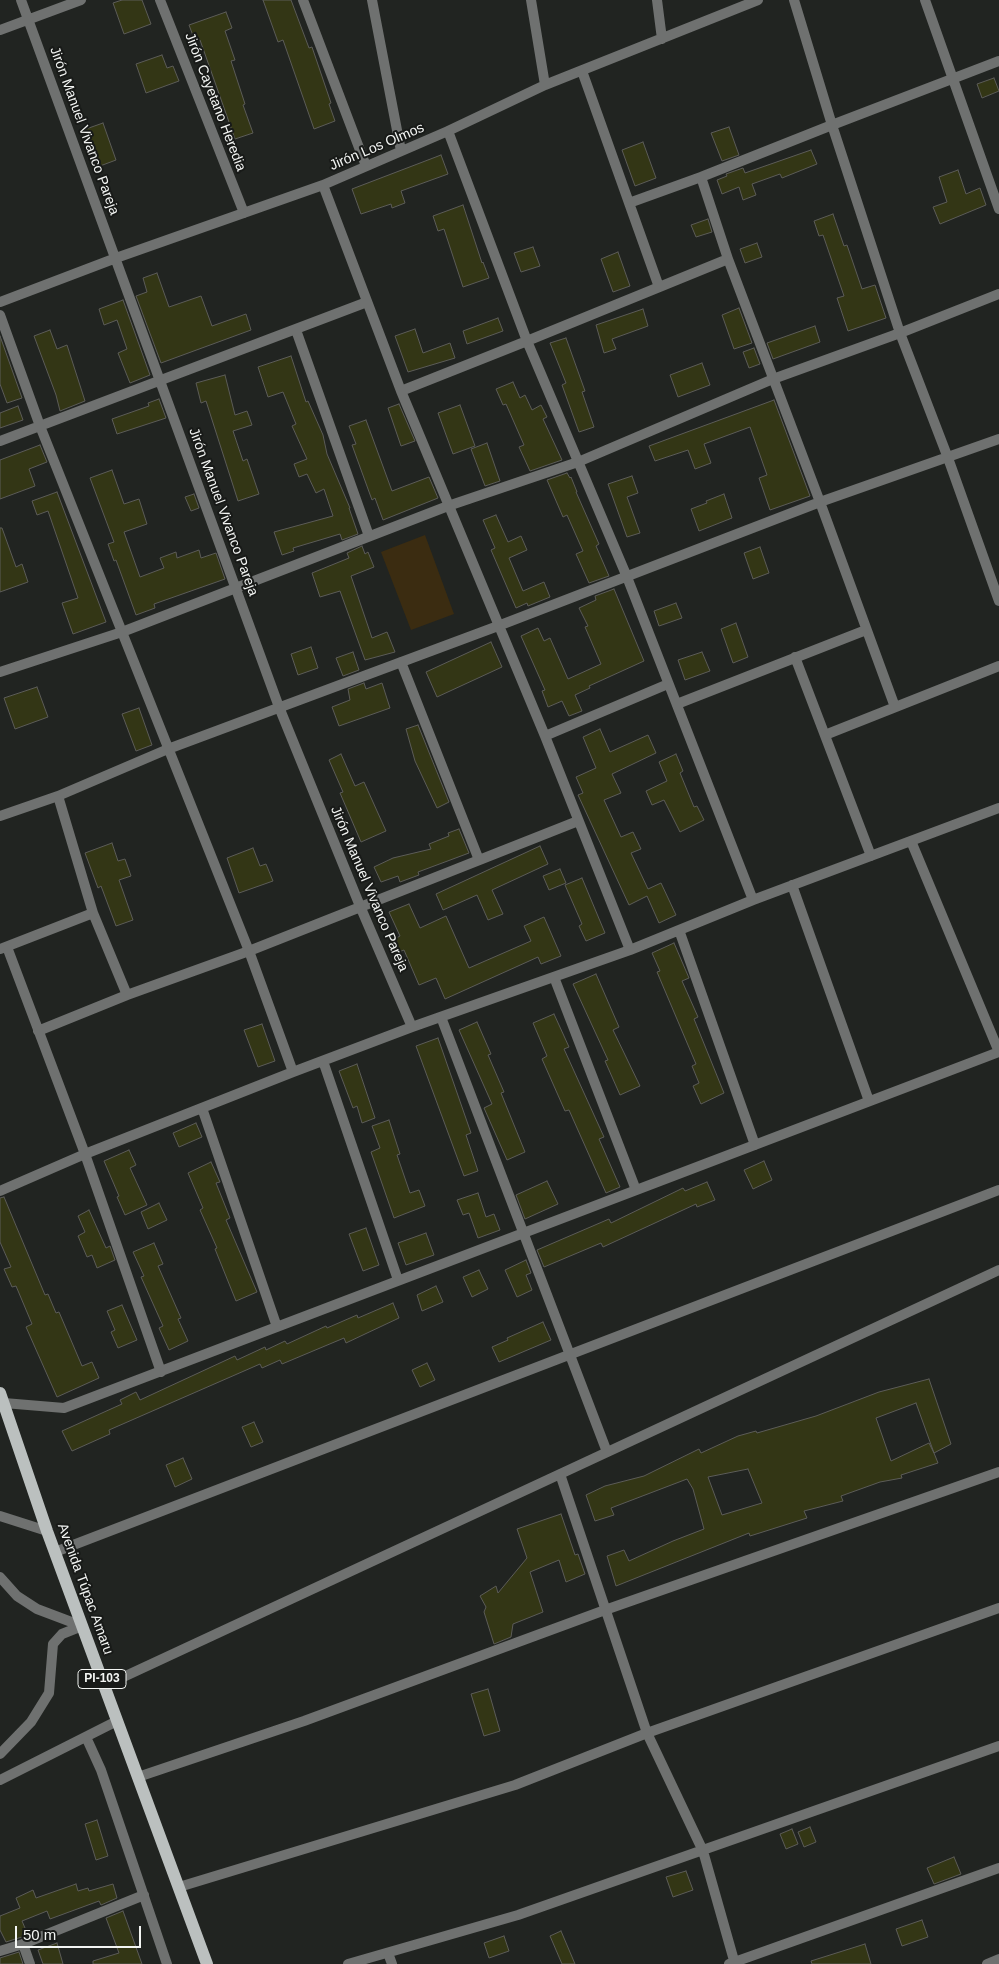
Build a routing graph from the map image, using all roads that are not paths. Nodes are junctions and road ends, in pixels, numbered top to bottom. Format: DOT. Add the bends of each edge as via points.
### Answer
graph roads {
  1 [pos="22,0"];
  2 [pos="81,0"];
  3 [pos="160,0"];
  4 [pos="302,0"];
  5 [pos="372,0"];
  6 [pos="531,0"];
  7 [pos="657,0"];
  8 [pos="758,0"];
  9 [pos="794,0"];
  10 [pos="924,0"];
  11 [pos="29,19"];
  12 [pos="0,30"];
  13 [pos="662,40"];
  14 [pos="999,61"];
  15 [pos="582,71"];
  16 [pos="952,78"];
  17 [pos="545,85"];
  18 [pos="832,125"];
  19 [pos="448,131"];
  20 [pos="401,151"];
  21 [pos="366,166"];
  22 [pos="701,177"];
  23 [pos="323,185"];
  24 [pos="630,203"];
  25 [pos="999,209"];
  26 [pos="244,213"];
  27 [pos="116,258"];
  28 [pos="728,259"];
  29 [pos="659,287"];
  30 [pos="999,294"];
  31 [pos="0,302"];
  32 [pos="367,302"];
  33 [pos="0,314"];
  34 [pos="296,330"];
  35 [pos="900,333"];
  36 [pos="527,341"];
  37 [pos="773,379"];
  38 [pos="160,380"];
  39 [pos="401,390"];
  40 [pos="40,426"];
  41 [pos="999,440"];
  42 [pos="0,441"];
  43 [pos="948,458"];
  44 [pos="578,462"];
  45 [pos="820,502"];
  46 [pos="448,506"];
  47 [pos="369,536"];
  48 [pos="627,577"];
  49 [pos="236,588"];
  50 [pos="999,601"];
  51 [pos="498,626"];
  52 [pos="866,630"];
  53 [pos="122,632"];
  54 [pos="795,657"];
  55 [pos="401,662"];
  56 [pos="999,666"];
  57 [pos="0,672"];
  58 [pos="668,684"];
  59 [pos="677,704"];
  60 [pos="279,707"];
  61 [pos="895,708"];
  62 [pos="825,735"];
  63 [pos="545,736"];
  64 [pos="168,749"];
  65 [pos="58,796"];
  66 [pos="999,808"];
  67 [pos="0,816"];
  68 [pos="578,821"];
  69 [pos="911,840"];
  70 [pos="871,856"];
  71 [pos="479,860"];
  72 [pos="792,885"];
  73 [pos="753,900"];
  74 [pos="360,906"];
  75 [pos="93,913"];
  76 [pos="678,930"];
  77 [pos="3,948"];
  78 [pos="630,950"];
  79 [pos="249,951"];
  80 [pos="554,976"];
  81 [pos="127,995"];
  82 [pos="441,1017"];
  83 [pos="412,1027"];
  84 [pos="38,1031"];
  85 [pos="323,1061"];
  86 [pos="293,1072"];
  87 [pos="869,1102"];
  88 [pos="202,1108"];
  89 [pos="754,1145"];
  90 [pos="85,1154"];
  91 [pos="636,1190"];
  92 [pos="999,1190"];
  93 [pos="0,1191"];
  94 [pos="523,1233"];
  95 [pos="999,1270"];
  96 [pos="398,1280"];
  97 [pos="277,1327"];
  98 [pos="570,1356"];
  99 [pos="161,1372"];
  100 [pos="2,1398"];
  101 [pos="607,1452"];
  102 [pos="999,1472"];
  103 [pos="560,1474"];
  104 [pos="0,1516"];
  105 [pos="47,1531"];
  106 [pos="55,1552"];
  107 [pos="0,1577"];
  108 [pos="999,1608"];
  109 [pos="605,1610"];
  110 [pos="82,1626"];
  111 [pos="104,1686"];
  112 [pos="117,1721"];
  113 [pos="647,1733"];
  114 [pos="86,1737"];
  115 [pos="999,1746"];
  116 [pos="0,1754"];
  117 [pos="138,1777"];
  118 [pos="0,1780"];
  119 [pos="703,1851"];
  120 [pos="999,1868"];
  121 [pos="179,1886"];
  122 [pos="144,1895"];
  123 [pos="23,1944"];
  124 [pos="0,1951"];
  125 [pos="388,1953"];
  126 [pos="999,1960"];
  127 [pos="733,1963"];
  128 [pos="30,1964"];
  129 [pos="167,1964"];
  130 [pos="207,1964"];
  131 [pos="348,1964"];
  132 [pos="392,1964"];
  133 [pos="987,1964"];
  1 -- 11 [label="street, Jirón Manuel Vivanco Pareja"];
  2 -- 11 [label="street"];
  3 -- 26 [label="street, Jirón Cayetano Heredia"];
  4 -- 21 [label="street"];
  5 -- 20 [label="street"];
  6 -- 17 [label="street"];
  7 -- 13 [label="street"];
  8 -- 13 [label="street, Jirón Los Olmos"];
  9 -- 18 [label="street"];
  10 -- 16 [label="street"];
  11 -- 12 [label="street"];
  11 -- 27 [label="street, Jirón Manuel Vivanco Pareja"];
  13 -- 15 [label="street, Jirón Los Olmos"];
  14 -- 16 [label="street"];
  15 -- 17 [label="street, Jirón Los Olmos"];
  15 -- 24 [label="street"];
  16 -- 18 [label="street"];
  16 -- 25 [label="street"];
  17 -- 19 [label="street, Jirón Los Olmos"];
  18 -- 22 [label="street"];
  18 -- 35 [label="street"];
  19 -- 20 [label="street, Jirón Los Olmos"];
  19 -- 36 [label="street"];
  20 -- 21 [label="street, Jirón Los Olmos"];
  21 -- 23 [label="street, Jirón Los Olmos"];
  22 -- 24 [label="street"];
  22 -- 28 [label="street"];
  23 -- 26 [label="street, Jirón Los Olmos"];
  23 -- 32 [label="street"];
  24 -- 29 [label="street"];
  26 -- 27 [label="street, Jirón Los Olmos"];
  27 -- 31 [label="street, Jirón Los Olmos"];
  27 -- 38 [label="street, Jirón Manuel Vivanco Pareja"];
  28 -- 29 [label="street"];
  28 -- 37 [label="street"];
  29 -- 36 [label="street"];
  30 -- 35 [label="street"];
  32 -- 34 [label="street"];
  32 -- 39 [label="street"];
  33 -- 40 [label="street"];
  34 -- 38 [label="street"];
  34 -- 47 [label="street"];
  35 -- 37 [label="street"];
  35 -- 43 [label="street"];
  36 -- 39 [label="street"];
  36 -- 44 [label="street"];
  37 -- 44 [label="street"];
  37 -- 45 [label="street"];
  38 -- 40 [label="street"];
  38 -- 49 [label="street, Jirón Manuel Vivanco Pareja"];
  39 -- 46 [label="street"];
  40 -- 42 [label="street"];
  40 -- 53 [label="street"];
  41 -- 43 [label="street"];
  43 -- 45 [label="street"];
  43 -- 50 [label="street"];
  44 -- 46 [label="street"];
  44 -- 48 [label="street"];
  45 -- 48 [label="street"];
  45 -- 52 [label="street"];
  46 -- 47 [label="street"];
  46 -- 51 [label="street"];
  47 -- 49 [label="street"];
  48 -- 51 [label="street"];
  48 -- 58 [label="street"];
  49 -- 53 [label="street"];
  49 -- 60 [label="street, Jirón Manuel Vivanco Pareja"];
  51 -- 55 [label="street"];
  51 -- 63 [label="street"];
  52 -- 54 [label="street"];
  52 -- 61 [label="street"];
  53 -- 57 [label="street"];
  53 -- 64 [label="street"];
  54 -- 59 [label="street"];
  54 -- 62 [label="street"];
  55 -- 60 [label="street"];
  55 -- 71 [label="street"];
  56 -- 61 [label="street"];
  58 -- 59 [label="street"];
  58 -- 63 [label="street"];
  59 -- 73 [label="street"];
  60 -- 64 [label="street"];
  60 -- 74 [label="street, Jirón Manuel Vivanco Pareja"];
  61 -- 62 [label="street"];
  62 -- 70 [label="street"];
  63 -- 68 [label="street"];
  64 -- 65 [label="street"];
  64 -- 79 [label="street"];
  65 -- 67 [label="street"];
  65 -- 75 [label="street"];
  66 -- 69 [label="street"];
  68 -- 71 [label="street"];
  68 -- 78 [label="street"];
  69 -- 70 [label="street"];
  69 -- 87 [label="street" via="999,1052"];
  70 -- 72 [label="street"];
  71 -- 74 [label="street"];
  72 -- 73 [label="street"];
  72 -- 87 [label="street"];
  73 -- 76 [label="street"];
  74 -- 79 [label="street"];
  74 -- 83 [label="street, Jirón Manuel Vivanco Pareja"];
  75 -- 77 [label="street"];
  75 -- 81 [label="street"];
  76 -- 78 [label="street"];
  76 -- 89 [label="street"];
  77 -- 84 [label="street"];
  78 -- 80 [label="street"];
  79 -- 81 [label="street"];
  79 -- 86 [label="street"];
  80 -- 82 [label="street"];
  80 -- 91 [label="street"];
  81 -- 84 [label="street"];
  82 -- 83 [label="street"];
  82 -- 94 [label="street"];
  83 -- 85 [label="street"];
  84 -- 90 [label="street"];
  85 -- 86 [label="street"];
  85 -- 96 [label="street"];
  86 -- 88 [label="street"];
  87 -- 89 [label="street"];
  88 -- 90 [label="street"];
  88 -- 97 [label="street"];
  89 -- 91 [label="street"];
  90 -- 93 [label="street"];
  90 -- 99 [label="street"];
  91 -- 94 [label="street"];
  92 -- 98 [label="street"];
  94 -- 96 [label="street"];
  94 -- 98 [label="street"];
  95 -- 101 [label="street"];
  96 -- 97 [label="street"];
  97 -- 99 [label="street"];
  98 -- 101 [label="street"];
  98 -- 106 [label="street"];
  99 -- 100 [label="street" via="64,1408"];
  100 -- 105 [label="main road, Avenida Túpac Amaru / PI-103"];
  101 -- 103 [label="street"];
  102 -- 109 [label="street"];
  103 -- 109 [label="street"];
  103 -- 111 [label="street"];
  104 -- 105 [label="street"];
  105 -- 106 [label="main road, Avenida Túpac Amaru / PI-103"];
  106 -- 110 [label="main road, Avenida Túpac Amaru / PI-103"];
  107 -- 110 [label="street" via="17,1596 37,1609"];
  108 -- 113 [label="street"];
  109 -- 113 [label="street"];
  109 -- 117 [label="street" via="304,1721"];
  110 -- 111 [label="main road, Avenida Túpac Amaru / PI-103"];
  110 -- 116 [label="street" via="62,1634 54,1644 49,1692 31,1722"];
  111 -- 112 [label="main road, Avenida Túpac Amaru / PI-103"];
  112 -- 114 [label="street"];
  112 -- 117 [label="main road, Avenida Túpac Amaru / PI-103"];
  113 -- 119 [label="street"];
  113 -- 121 [label="street" via="515,1785"];
  114 -- 118 [label="street"];
  114 -- 122 [label="street" via="101,1770"];
  115 -- 119 [label="street"];
  117 -- 121 [label="main road, Avenida Túpac Amaru / PI-103"];
  119 -- 125 [label="street" via="518,1915"];
  119 -- 127 [label="street"];
  120 -- 127 [label="street"];
  121 -- 130 [label="main road, Avenida Túpac Amaru / PI-103"];
  122 -- 123 [label="street"];
  122 -- 129 [label="street"];
  123 -- 124 [label="street"];
  123 -- 128 [label="street"];
  125 -- 131 [label="street"];
  125 -- 132 [label="street"];
  126 -- 133 [label="street"];
}
